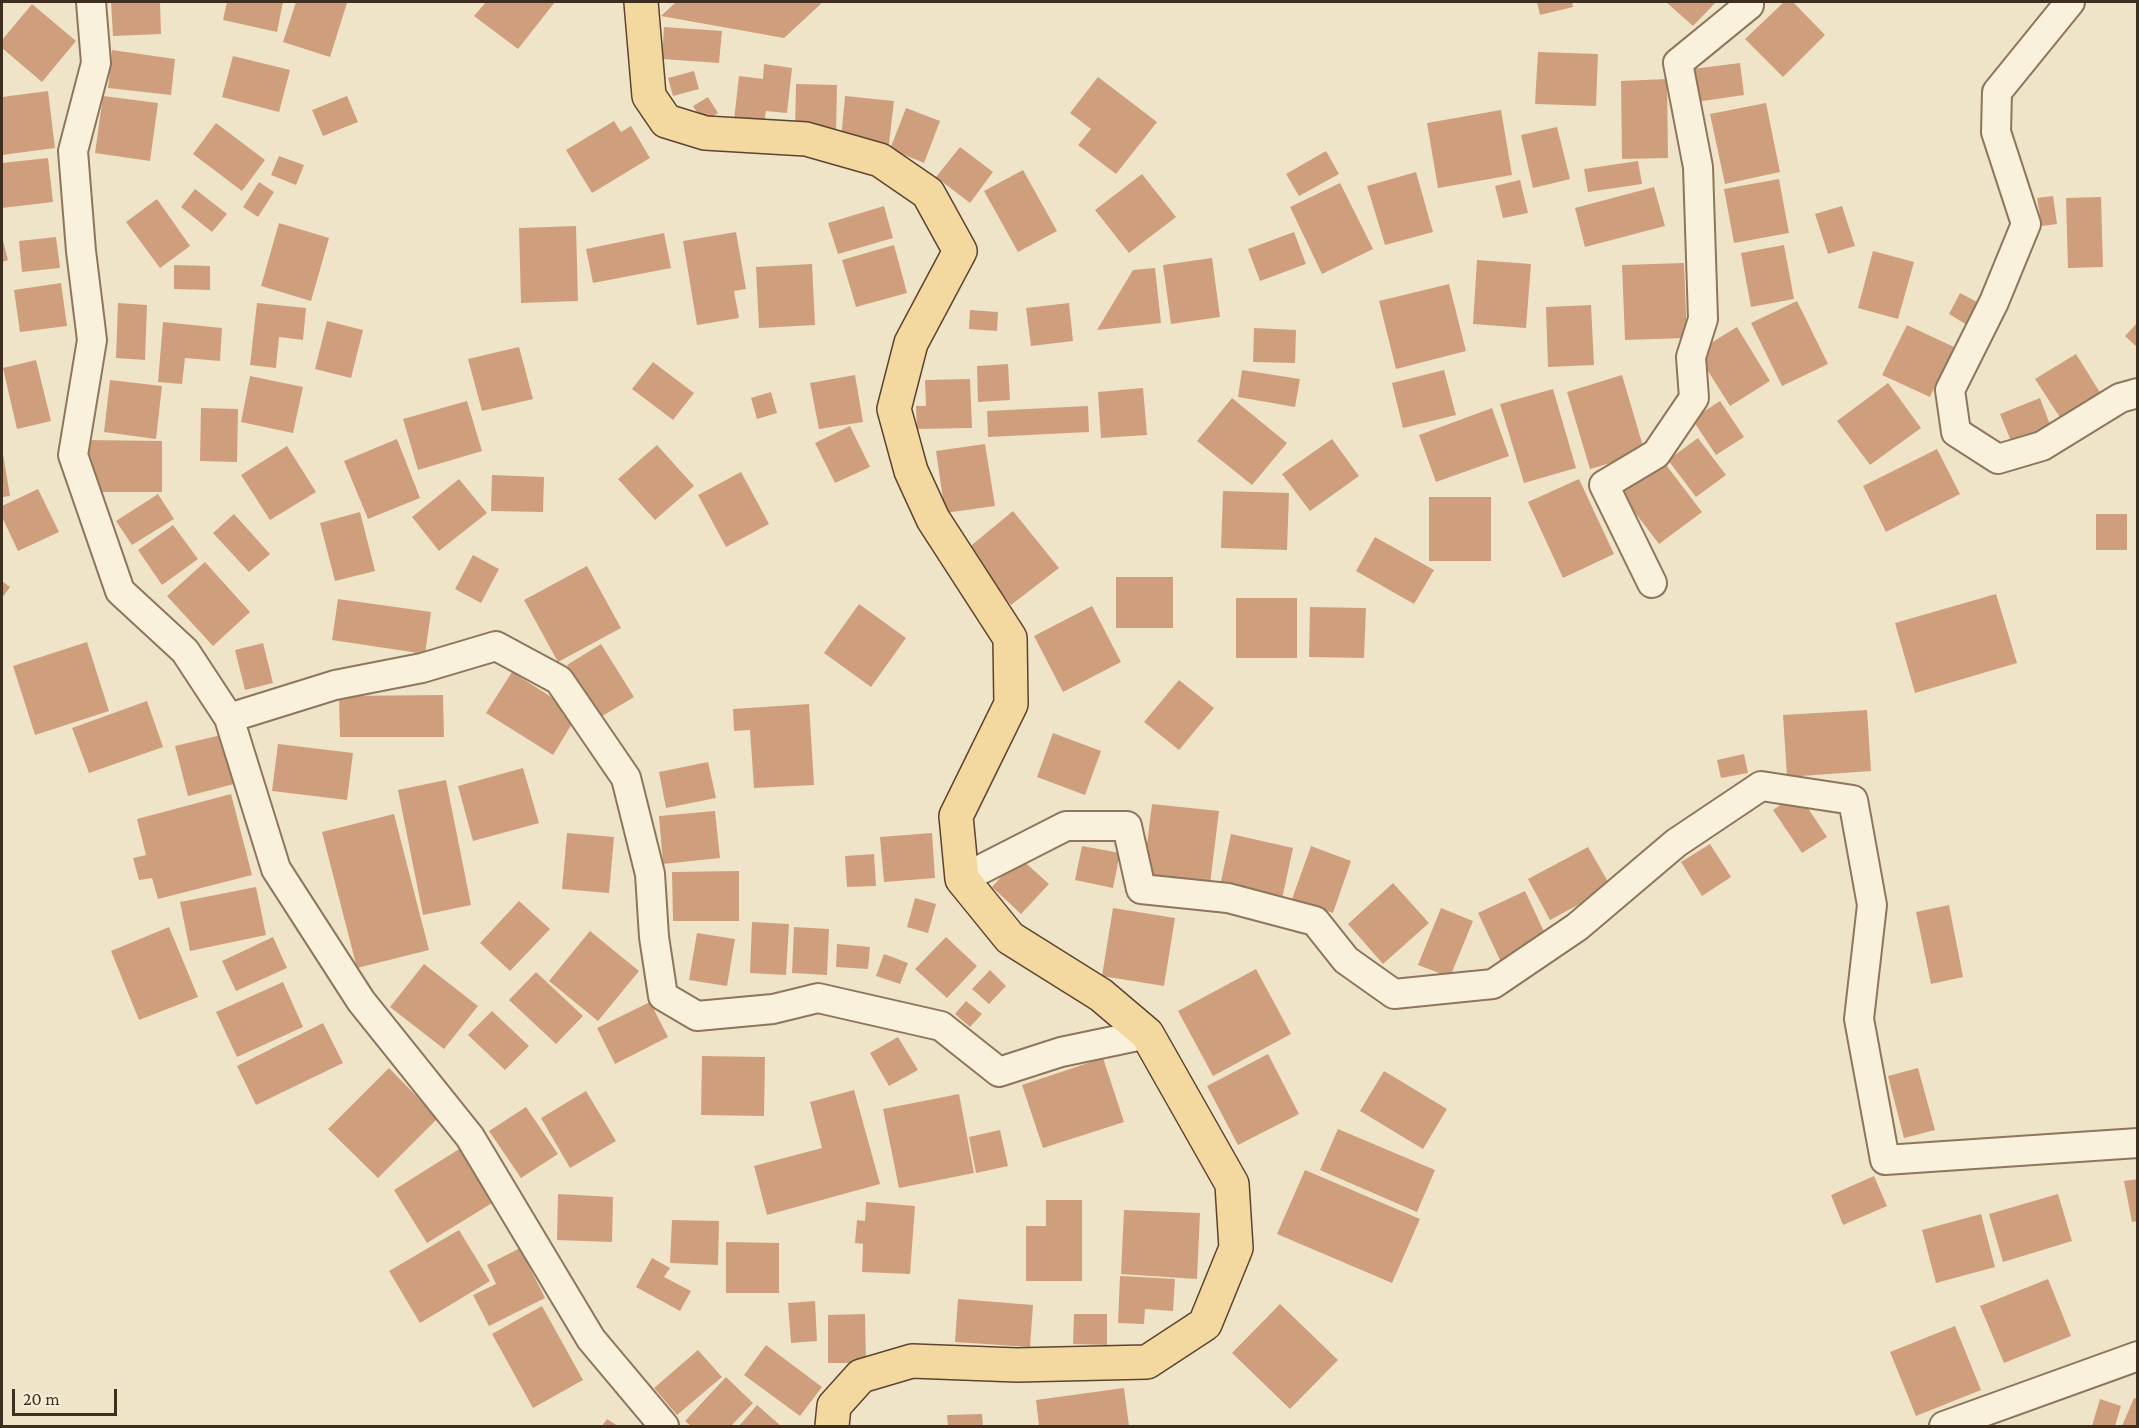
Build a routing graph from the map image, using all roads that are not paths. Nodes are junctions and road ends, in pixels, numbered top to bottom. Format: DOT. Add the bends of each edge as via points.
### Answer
graph roads {
  1 [pos="91,2"];
  2 [pos="640,2"];
  3 [pos="1749,2"];
  4 [pos="2070,2"];
  5 [pos="2138,393"];
  6 [pos="1652,583"];
  7 [pos="229,718"];
  8 [pos="962,879"];
  9 [pos="1147,1034"];
  10 [pos="2138,1143"];
  11 [pos="2138,1356"];
  12 [pos="664,1426"];
  13 [pos="832,1426"];
  14 [pos="1944,1426"];
  1 -- 7 [label="street" via="96,63 73,151 92,340 73,455 120,591 185,651"];
  2 -- 8 [label="main road" via="649,96 666,121 705,133 806,139 880,160 928,193 960,252 911,343 894,409 911,471 933,519 1010,638 1011,704 956,816"];
  3 -- 6 [label="street" via="1678,63 1698,167 1703,320 1691,357 1694,398 1656,454 1604,485"];
  4 -- 5 [label="street" via="1997,92 1996,132 2026,224 1998,294 1950,390 1956,432 1998,459 2042,446 2120,398"];
  7 -- 9 [label="street" via="335,685 422,668 496,646 559,680 626,778 650,874 663,996 697,1016 773,1009 818,998 941,1026 999,1072 1061,1052"];
  7 -- 12 [label="street" via="276,869 361,1001 470,1137 591,1339"];
  8 -- 9 [label="main road" via="1010,938 1101,996"];
  8 -- 10 [label="street" via="1066,826 1127,826 1141,889 1228,898 1315,921 1346,960 1394,994 1493,984 1577,927 1676,843 1761,786 1853,800 1872,905 1859,1019 1885,1160"];
  9 -- 13 [label="main road" via="1232,1184 1236,1248 1205,1324 1147,1362 1017,1365 912,1361 861,1376 834,1406"];
  11 -- 14 [label="street"];
}
